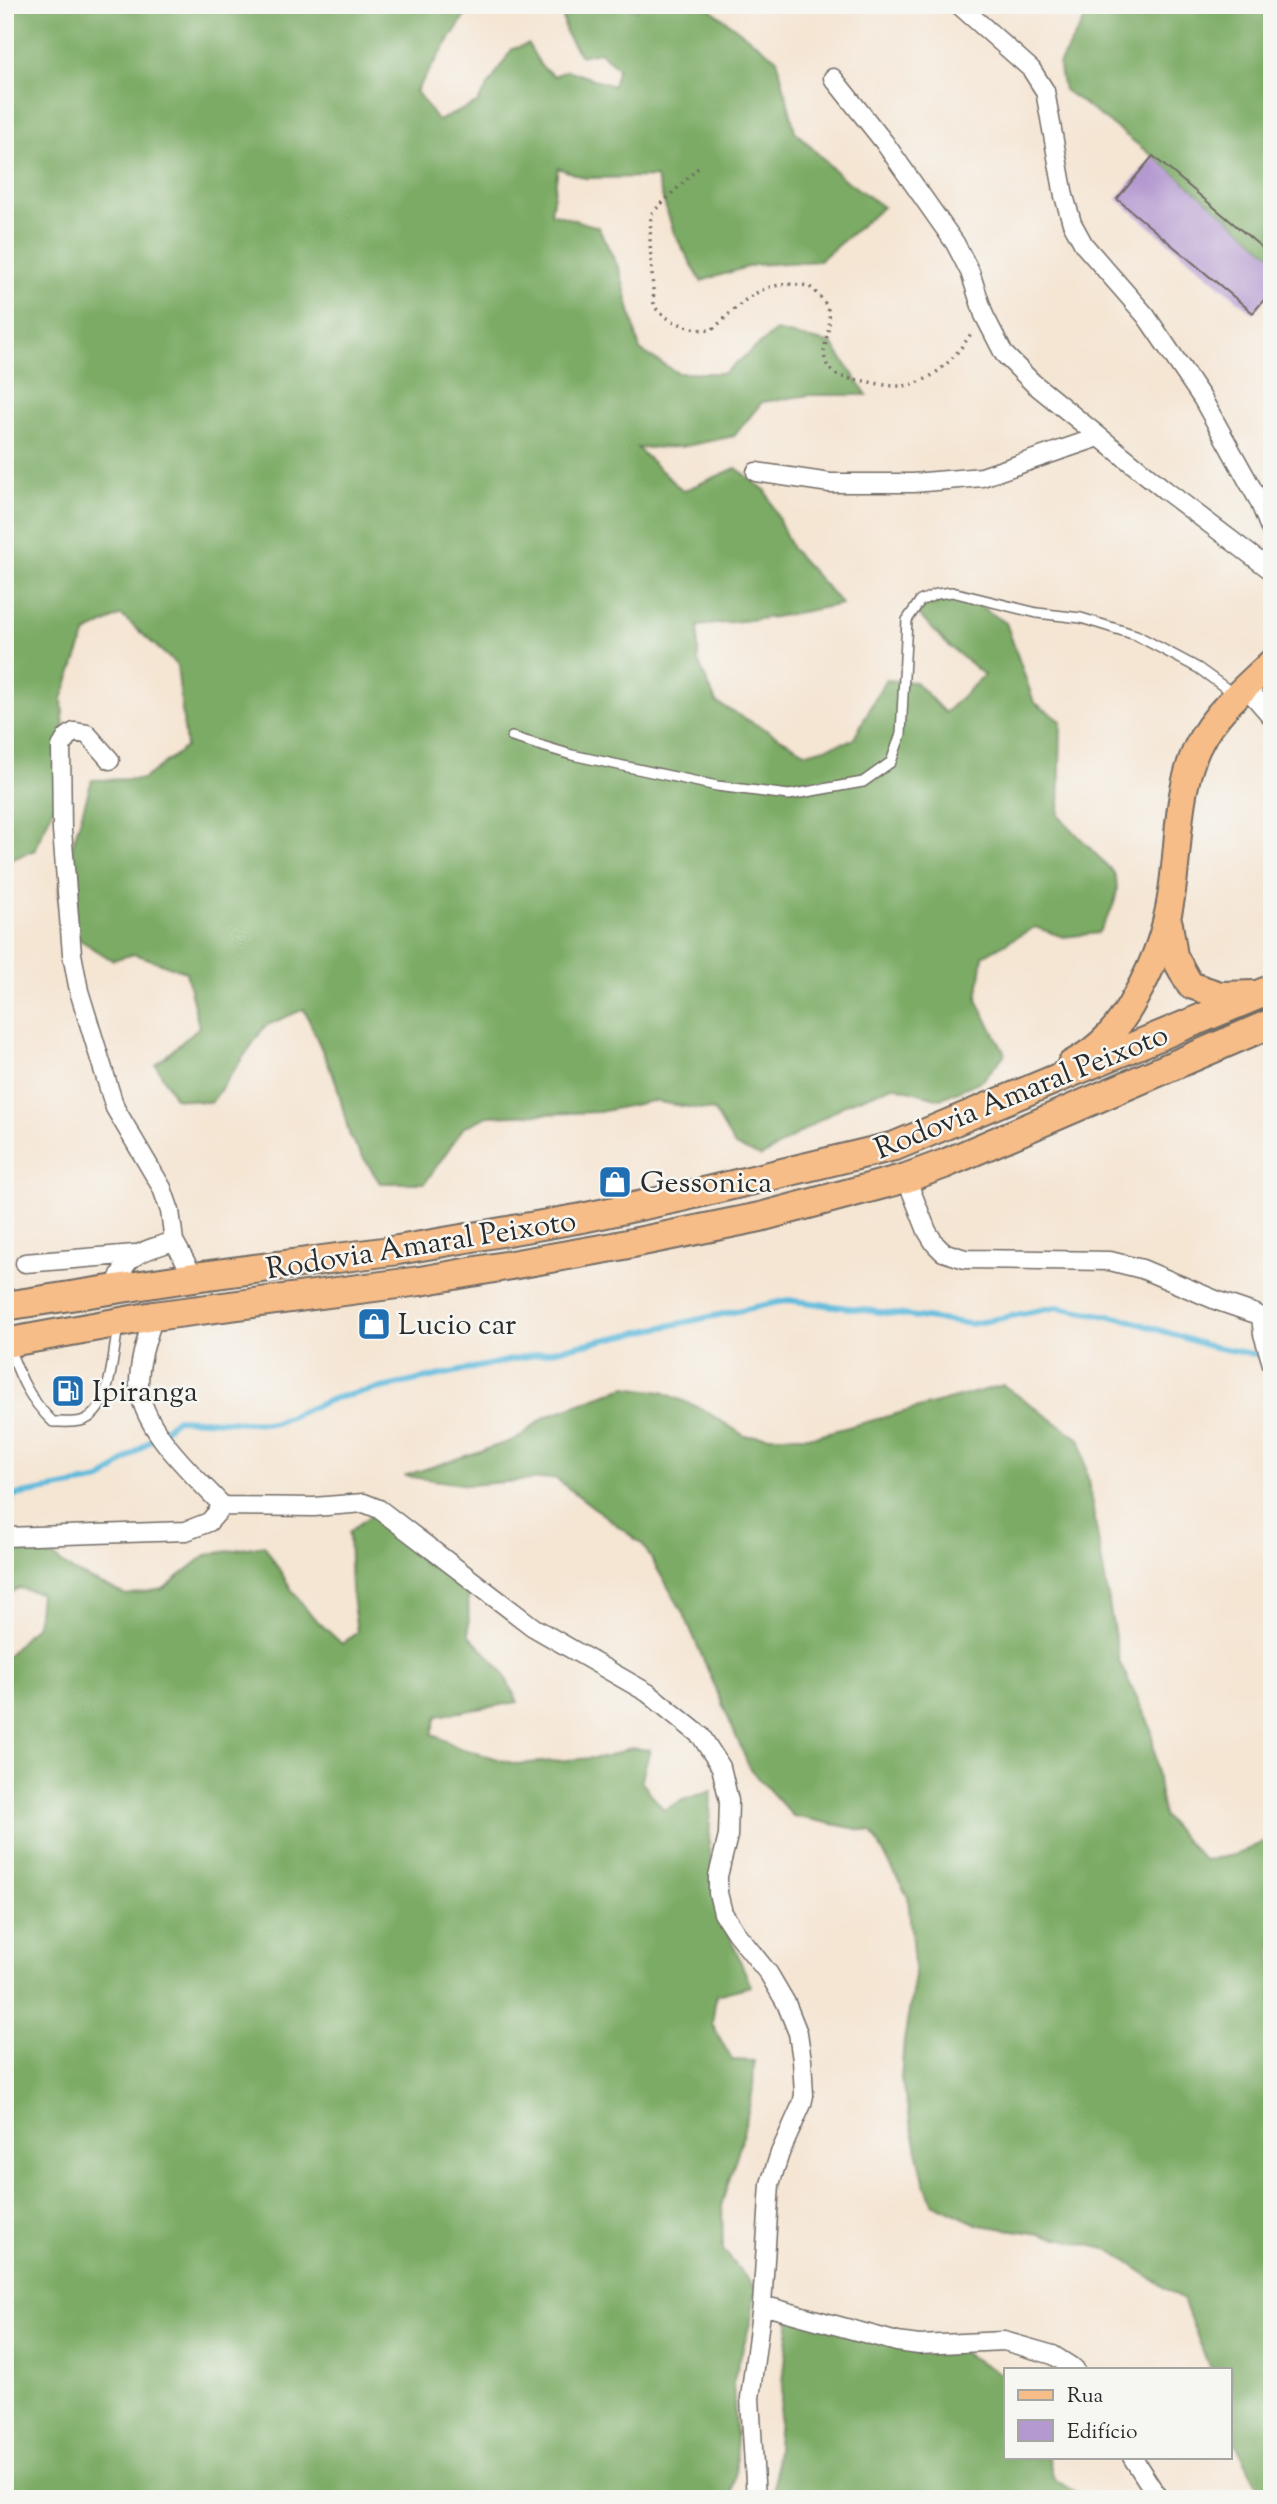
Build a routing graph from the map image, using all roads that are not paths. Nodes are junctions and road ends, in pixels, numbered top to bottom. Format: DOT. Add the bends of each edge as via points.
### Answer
graph roads {
  1 [pos="959,5"];
  2 [pos="833,78"];
  3 [pos="1099,437"];
  4 [pos="756,472"];
  5 [pos="1272,533"];
  6 [pos="1272,571"];
  7 [pos="1272,662"];
  8 [pos="1242,692"];
  9 [pos="1272,717"];
  10 [pos="512,737"];
  11 [pos="110,760"];
  12 [pos="1168,916"];
  13 [pos="1266,991"];
  14 [pos="1272,1023"];
  15 [pos="989,1108"];
  16 [pos="906,1178"];
  17 [pos="174,1241"];
  18 [pos="135,1254"];
  19 [pos="25,1263"];
  20 [pos="194,1277"];
  21 [pos="115,1289"];
  22 [pos="5,1306"];
  23 [pos="154,1316"];
  24 [pos="119,1322"];
  25 [pos="6,1343"];
  26 [pos="1272,1364"];
  27 [pos="223,1506"];
  28 [pos="5,1537"];
  29 [pos="762,2305"];
  30 [pos="1073,2368"];
  31 [pos="1133,2458"];
  32 [pos="756,2499"];
  33 [pos="1159,2499"];
  1 -- 5 [label="street" via="1031,69 1045,91 1072,223 1084,245 1146,316 1202,398"];
  2 -- 3 [label="street" via="955,243 1004,354"];
  3 -- 4 [label="street" via="982,477 830,483"];
  3 -- 6 [label="street"];
  7 -- 8 [label="main road"];
  8 -- 9 [label="street"];
  8 -- 10 [label="lane" via="1136,635 1081,618 1037,613 952,592 920,601 907,620 901,734 891,762 863,782 789,795 572,755"];
  8 -- 12 [label="main road" via="1213,720 1192,759"];
  11 -- 17 [label="street" via="87,734 74,732 61,747 72,954 116,1108 162,1188"];
  12 -- 13 [label="main road" via="1174,956 1190,985 1220,995"];
  12 -- 15 [label="main road" via="1155,962 1112,1035 1087,1056"];
  13 -- 15 [label="highway, Rodovia Amaral Peixoto"];
  14 -- 16 [label="highway, Rodovia Amaral Peixoto"];
  15 -- 20 [label="highway, Rodovia Amaral Peixoto" via="895,1146 686,1196 398,1250"];
  16 -- 23 [label="highway, Rodovia Amaral Peixoto" via="760,1217 612,1247 420,1281"];
  16 -- 26 [label="street" via="927,1231 943,1252 965,1259 1110,1261 1142,1269 1261,1317"];
  17 -- 18 [label="street"];
  17 -- 20 [label="street"];
  18 -- 19 [label="street"];
  18 -- 21 [label="street" via="121,1269"];
  20 -- 21 [label="highway, Rodovia Amaral Peixoto"];
  21 -- 22 [label="highway, Rodovia Amaral Peixoto"];
  23 -- 24 [label="highway, Rodovia Amaral Peixoto"];
  23 -- 27 [label="street" via="142,1351 139,1386 144,1408 169,1447"];
  24 -- 25 [label="highway, Rodovia Amaral Peixoto"];
  24 -- 25 [label="lane" via="106,1397 94,1414 82,1420 53,1422 38,1408 23,1387"];
  27 -- 28 [label="street" via="209,1522 186,1531"];
  27 -- 29 [label="street" via="364,1503 379,1509 533,1627 648,1693 701,1735 721,1767 729,1801 728,1836 718,1876 723,1913 786,2003 802,2060 802,2104 771,2184"];
  29 -- 30 [label="street" via="897,2342 1004,2342 1053,2355"];
  29 -- 32 [label="street" via="750,2398"];
  31 -- 33 [label="street"];
}
